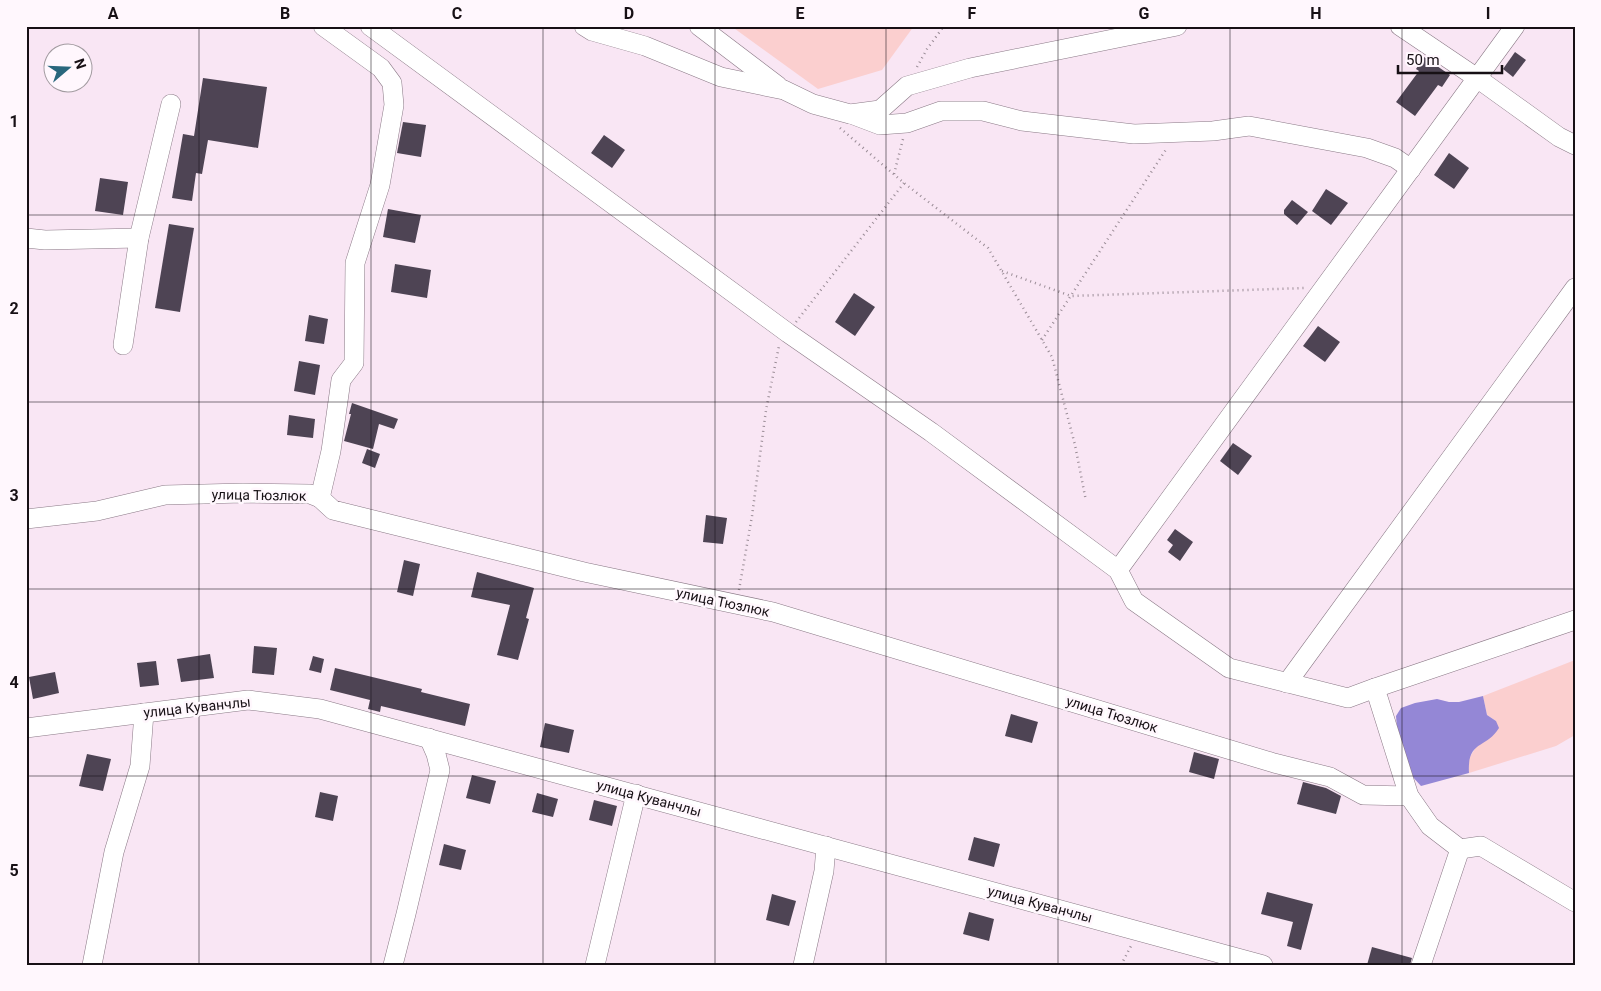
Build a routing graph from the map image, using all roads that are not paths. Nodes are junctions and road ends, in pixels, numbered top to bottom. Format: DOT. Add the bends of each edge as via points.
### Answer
graph roads {
  1 [pos="323,26"];
  2 [pos="370,26"];
  3 [pos="584,26"];
  4 [pos="699,26"];
  5 [pos="1177,26"];
  6 [pos="1400,26"];
  7 [pos="1515,26"];
  8 [pos="1478,78"];
  9 [pos="784,90"];
  10 [pos="171,104"];
  11 [pos="843,120"];
  12 [pos="1575,145"];
  13 [pos="1410,169"];
  14 [pos="26,238"];
  15 [pos="139,238"];
  16 [pos="1575,288"];
  17 [pos="123,345"];
  18 [pos="320,498"];
  19 [pos="26,519"];
  20 [pos="1118,570"];
  21 [pos="1575,620"];
  22 [pos="1287,683"];
  23 [pos="1375,688"];
  24 [pos="144,713"];
  25 [pos="26,728"];
  26 [pos="429,738"];
  27 [pos="636,794"];
  28 [pos="1409,796"];
  29 [pos="826,846"];
  30 [pos="1460,850"];
  31 [pos="1575,902"];
  32 [pos="92,965"];
  33 [pos="393,965"];
  34 [pos="595,965"];
  35 [pos="803,965"];
  36 [pos="1263,965"];
  37 [pos="1421,965"];
  1 -- 18 [label="street" via="381,68 392,83 394,104 380,185 355,263 354,363 340,380 331,451"];
  2 -- 20 [label="street"];
  3 -- 9 [label="street" via="645,46 721,77"];
  4 -- 9 [label="street"];
  5 -- 11 [label="street" via="970,68 907,86 880,110"];
  6 -- 8 [label="street"];
  7 -- 8 [label="street"];
  8 -- 12 [label="street" via="1559,138"];
  8 -- 13 [label="street"];
  9 -- 11 [label="street"];
  10 -- 15 [label="street"];
  11 -- 13 [label="street" via="880,125 907,123 941,111 983,111 1022,121 1134,134 1249,126 1367,148 1395,158"];
  13 -- 20 [label="street"];
  14 -- 15 [label="street"];
  15 -- 17 [label="street"];
  16 -- 22 [label="street"];
  18 -- 19 [label="street, улица Тюзлюк" via="310,494 165,495 97,511"];
  18 -- 28 [label="street, улица Тюзлюк" via="333,510 584,572 773,612 1330,777 1363,796"];
  20 -- 22 [label="street" via="1134,601 1229,668"];
  21 -- 23 [label="street"];
  22 -- 23 [label="street" via="1348,698"];
  23 -- 28 [label="street"];
  24 -- 25 [label="street, улица Куванчлы"];
  24 -- 26 [label="street, улица Куванчлы" via="248,700 320,708"];
  24 -- 32 [label="street" via="140,766 114,852"];
  26 -- 27 [label="street, улица Куванчлы"];
  26 -- 33 [label="street" via="440,770"];
  27 -- 29 [label="street, улица Куванчлы"];
  27 -- 34 [label="street"];
  28 -- 30 [label="street" via="1430,826"];
  29 -- 35 [label="street" via="824,872"];
  29 -- 36 [label="street, улица Куванчлы"];
  30 -- 31 [label="street" via="1481,846"];
  30 -- 37 [label="street"];
}
